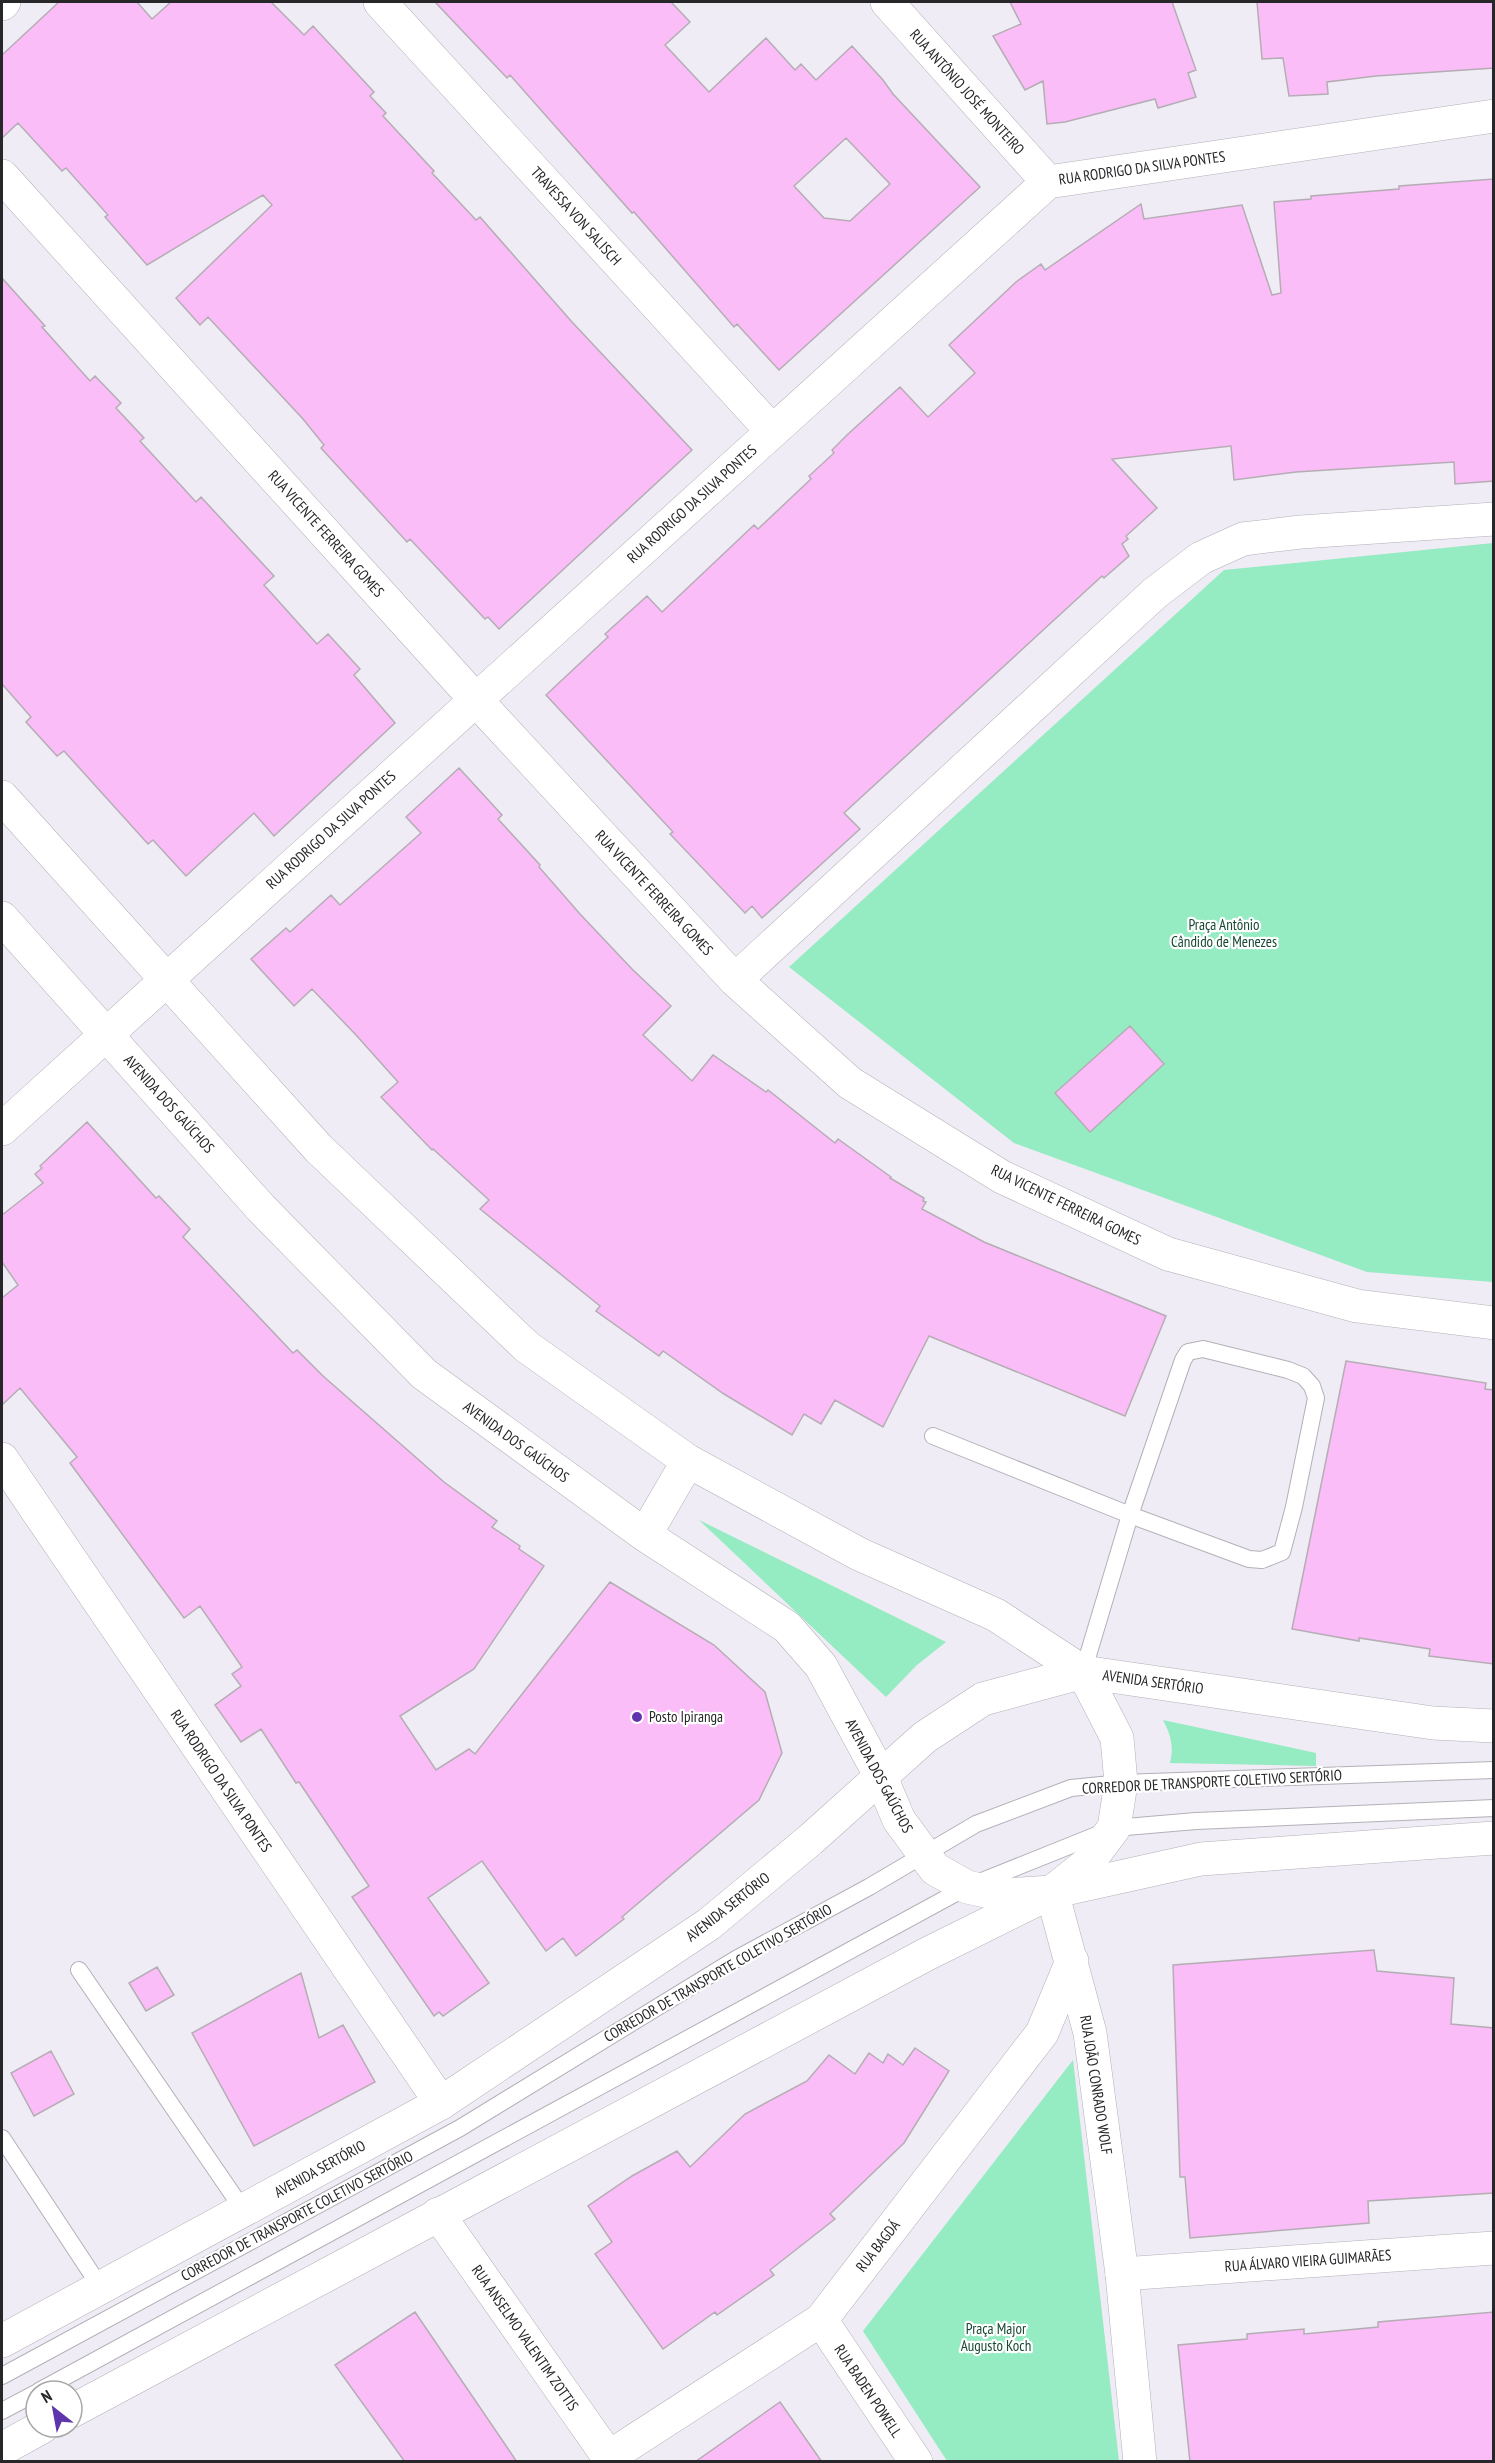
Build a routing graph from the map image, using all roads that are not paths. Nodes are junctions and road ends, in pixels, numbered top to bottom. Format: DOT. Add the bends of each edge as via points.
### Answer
graph roads {
  1 [pos="380,2"];
  2 [pos="887,2"];
  3 [pos="1494,116"];
  4 [pos="2,176"];
  5 [pos="1048,182"];
  6 [pos="772,431"];
  7 [pos="1494,519"];
  8 [pos="476,700"];
  9 [pos="2,797"];
  10 [pos="2,918"];
  11 [pos="166,980"];
  12 [pos="735,980"];
  13 [pos="107,1034"];
  14 [pos="2,1129"];
  15 [pos="1494,1323"];
  16 [pos="933,1436"];
  17 [pos="2,1459"];
  18 [pos="688,1461"];
  19 [pos="1130,1515"];
  20 [pos="645,1535"];
  21 [pos="1083,1672"];
  22 [pos="1494,1726"];
  23 [pos="1494,1770"];
  24 [pos="880,1775"];
  25 [pos="1121,1783"];
  26 [pos="1494,1808"];
  27 [pos="1114,1828"];
  28 [pos="1494,1838"];
  29 [pos="923,1854"];
  30 [pos="967,1887"];
  31 [pos="1052,1892"];
  32 [pos="1072,1961"];
  33 [pos="79,1970"];
  34 [pos="441,2103"];
  35 [pos="2,2138"];
  36 [pos="244,2211"];
  37 [pos="438,2214"];
  38 [pos="1494,2248"];
  39 [pos="1122,2274"];
  40 [pos="101,2288"];
  41 [pos="821,2320"];
  42 [pos="2,2341"];
  43 [pos="2,2376"];
  44 [pos="62,2379"];
  45 [pos="24,2399"];
  46 [pos="84,2405"];
  47 [pos="2,2411"];
  48 [pos="24,2437"];
  49 [pos="2,2449"];
  50 [pos="610,2459"];
  51 [pos="916,2462"];
  52 [pos="1140,2462"];
  1 -- 6 [label="street, TRAVESSA VON SALISCH"];
  2 -- 5 [label="street, RUA ANTÔNIO JOSÉ MONTEIRO"];
  3 -- 5 [label="street, RUA RODRIGO DA SILVA PONTES"];
  4 -- 8 [label="street, RUA VICENTE FERREIRA GOMES"];
  5 -- 6 [label="street, RUA RODRIGO DA SILVA PONTES"];
  6 -- 8 [label="street, RUA RODRIGO DA SILVA PONTES"];
  7 -- 12 [label="street" via="1243,539 1201,558 1155,593"];
  8 -- 11 [label="street, RUA RODRIGO DA SILVA PONTES"];
  8 -- 12 [label="street, RUA VICENTE FERREIRA GOMES"];
  9 -- 11 [label="street"];
  10 -- 13 [label="street, AVENIDA DOS GAÚCHOS"];
  11 -- 13 [label="street, RUA RODRIGO DA SILVA PONTES"];
  11 -- 18 [label="street" via="319,1149 527,1347"];
  12 -- 15 [label="street, RUA VICENTE FERREIRA GOMES" via="850,1083 1002,1177 1168,1254 1357,1306"];
  13 -- 14 [label="street, RUA RODRIGO DA SILVA PONTES"];
  13 -- 20 [label="street, AVENIDA DOS GAÚCHOS" via="261,1208 424,1374"];
  16 -- 19 [label="lane"];
  17 -- 34 [label="street, RUA RODRIGO DA SILVA PONTES"];
  18 -- 20 [label="street"];
  18 -- 21 [label="street" via="859,1554 996,1615"];
  19 -- 19 [label="lane" via="1188,1352 1203,1349 1288,1370 1303,1376 1312,1386 1316,1398 1282,1552 1262,1560 1249,1559"];
  19 -- 21 [label="lane"];
  20 -- 24 [label="street, AVENIDA DOS GAÚCHOS" via="787,1627 820,1666"];
  21 -- 22 [label="street, AVENIDA SERTÓRIO" via="1432,1723"];
  21 -- 24 [label="street, AVENIDA SERTÓRIO" via="983,1699 925,1737"];
  21 -- 25 [label="street" via="1117,1738"];
  23 -- 25 [label="lane, CORREDOR DE TRANSPORTE COLETIVO SERTÓRIO"];
  24 -- 29 [label="street, AVENIDA DOS GAÚCHOS" via="899,1820"];
  24 -- 34 [label="street, AVENIDA SERTÓRIO" via="710,1924"];
  25 -- 27 [label="street"];
  25 -- 29 [label="lane, CORREDOR DE TRANSPORTE COLETIVO SERTÓRIO" via="1071,1788 976,1824"];
  26 -- 27 [label="lane, CORREDOR DE TRANSPORTE COLETIVO SERTÓRIO"];
  27 -- 30 [label="lane, CORREDOR DE TRANSPORTE COLETIVO SERTÓRIO"];
  27 -- 31 [label="street" via="1087,1864"];
  28 -- 31 [label="street" via="1201,1859"];
  29 -- 30 [label="street, AVENIDA DOS GAÚCHOS" via="935,1869"];
  29 -- 43 [label="lane, CORREDOR DE TRANSPORTE COLETIVO SERTÓRIO" via="736,1959 460,2128"];
  30 -- 31 [label="street, AVENIDA DOS GAÚCHOS" via="1004,1895"];
  30 -- 44 [label="lane, CORREDOR DE TRANSPORTE COLETIVO SERTÓRIO"];
  31 -- 32 [label="street, RUA JOÃO CONRADO WOLF"];
  31 -- 37 [label="street" via="927,1954"];
  32 -- 39 [label="street, RUA JOÃO CONRADO WOLF" via="1090,2033"];
  32 -- 41 [label="street, RUA BAGDÁ" via="1042,2033"];
  33 -- 36 [label="lane"];
  34 -- 36 [label="street, AVENIDA SERTÓRIO"];
  35 -- 40 [label="lane"];
  36 -- 40 [label="street, AVENIDA SERTÓRIO"];
  37 -- 46 [label="street"];
  37 -- 50 [label="street, RUA ANSELMO VALENTIM ZOTTIS"];
  38 -- 39 [label="street, RUA ÁLVARO VIEIRA GUIMARÃES"];
  39 -- 52 [label="street, RUA JOÃO CONRADO WOLF"];
  40 -- 42 [label="street, AVENIDA SERTÓRIO"];
  41 -- 50 [label="street, RUA BAGDÁ"];
  41 -- 51 [label="street, RUA BADEN POWELL"];
  45 -- 47 [label="lane, CORREDOR DE TRANSPORTE COLETIVO SERTÓRIO"];
  48 -- 49 [label="street"];
}
